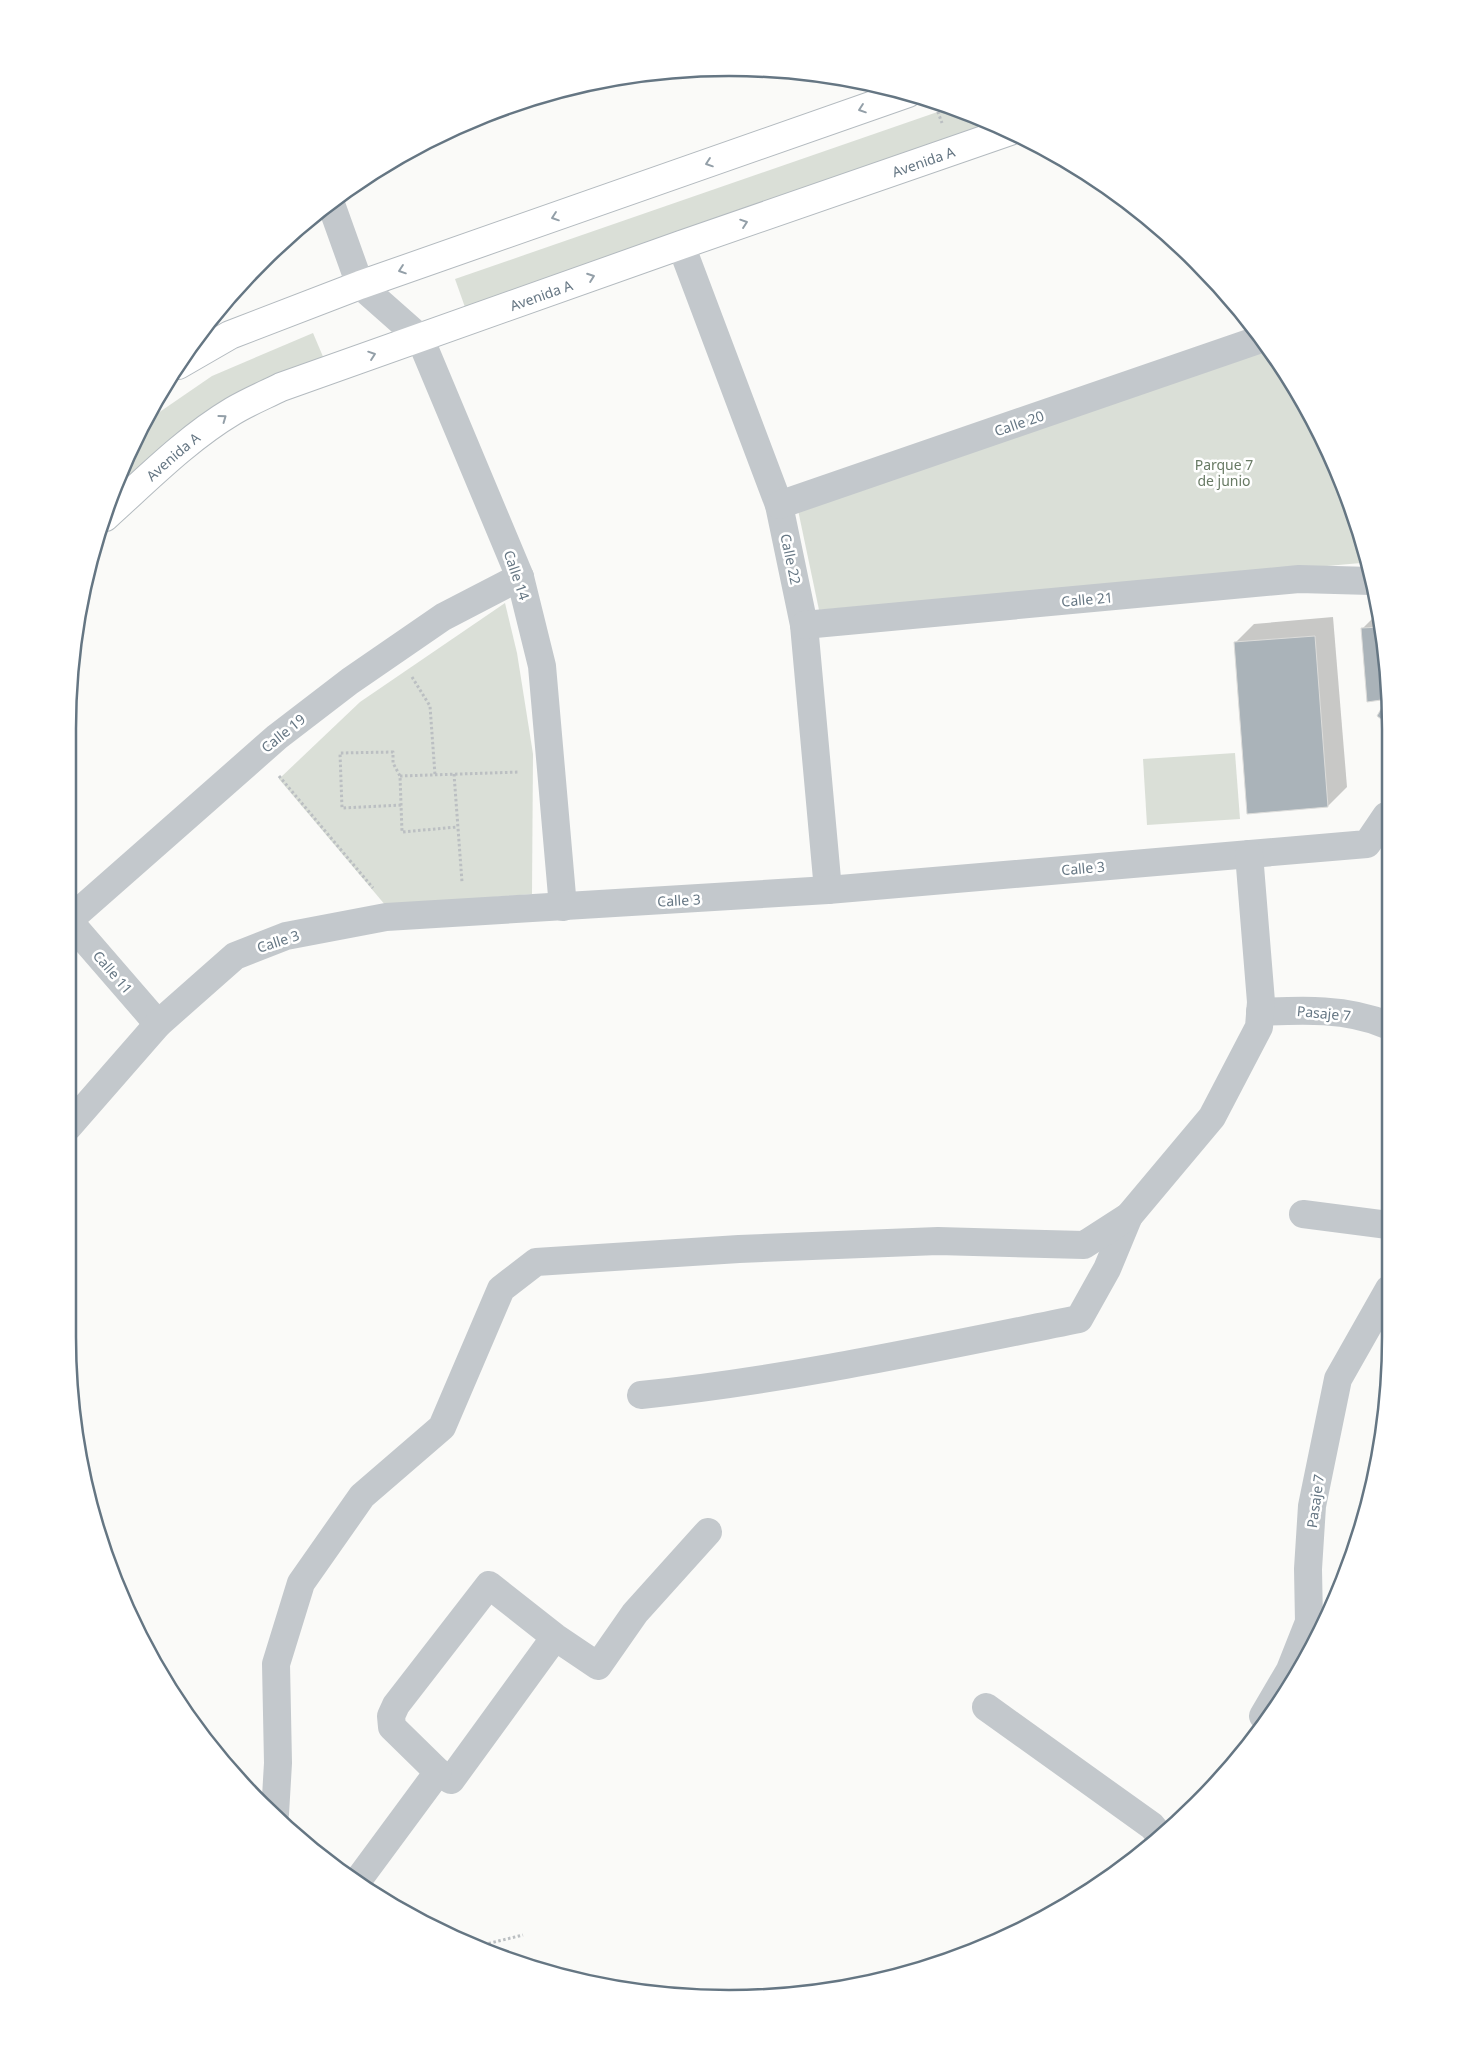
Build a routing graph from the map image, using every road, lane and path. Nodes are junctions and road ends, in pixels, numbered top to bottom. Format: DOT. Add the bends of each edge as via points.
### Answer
graph roads {
  1 [pos="895,97"];
  2 [pos="998,135"];
  3 [pos="333,210"];
  4 [pos="681,245"];
  5 [pos="360,284"];
  6 [pos="420,338"];
  7 [pos="1254,341"];
  8 [pos="193,356"];
  9 [pos="779,505"];
  10 [pos="115,509"];
  11 [pos="520,577"];
  12 [pos="1365,582"];
  13 [pos="804,624"];
  14 [pos="420,672"];
  15 [pos="412,677"];
  16 [pos="404,682"];
  17 [pos="522,765"];
  18 [pos="288,773"];
  19 [pos="454,774"];
  20 [pos="436,775"];
  21 [pos="400,776"];
  22 [pos="401,805"];
  23 [pos="1382,822"];
  24 [pos="457,826"];
  25 [pos="1249,854"];
  26 [pos="462,888"];
  27 [pos="374,890"];
  28 [pos="828,890"];
  29 [pos="563,907"];
  30 [pos="76,914"];
  31 [pos="76,930"];
  32 [pos="1260,1012"];
  33 [pos="158,1024"];
  34 [pos="1382,1024"];
  35 [pos="76,1118"];
  36 [pos="1303,1214"];
  37 [pos="1130,1216"];
  38 [pos="1382,1224"];
  39 [pos="1382,1301"];
  40 [pos="641,1396"];
  41 [pos="708,1532"];
  42 [pos="555,1637"];
  43 [pos="1290,1669"];
  44 [pos="986,1707"];
  45 [pos="438,1772"];
  46 [pos="275,1807"];
  47 [pos="1156,1831"];
  48 [pos="361,1876"];
  49 [pos="523,1935"];
  50 [pos="488,1943"];
  1 -- 5 [label="main road, one-way"];
  4 -- 2 [label="main road, Avenida A, one-way"];
  3 -- 5 [label="street"];
  6 -- 4 [label="main road, Avenida A, one-way"];
  4 -- 9 [label="street, Calle 22"];
  5 -- 6 [label="street, Calle 14"];
  5 -- 8 [label="main road" via="230,335"];
  10 -- 6 [label="main road, Avenida A, one-way" via="157,470 233,411 281,387"];
  6 -- 11 [label="street, Calle 14"];
  7 -- 9 [label="street, Calle 20"];
  9 -- 13 [label="street, Calle 22"];
  11 -- 29 [label="street, Calle 14" via="542,666"];
  11 -- 30 [label="street, Calle 19" via="442,617 277,736"];
  12 -- 13 [label="street, Calle 21" via="1299,579"];
  13 -- 28 [label="street, Calle 22"];
  14 -- 15 [label="path"];
  15 -- 16 [label="path"];
  15 -- 20 [label="path" via="430,706"];
  17 -- 19 [label="path" via="523,772"];
  18 -- 27 [label="path" via="281,779"];
  19 -- 20 [label="path"];
  19 -- 24 [label="path"];
  20 -- 21 [label="path"];
  21 -- 22 [label="path"];
  21 -- 22 [label="path" via="393,764 393,752 340,753 342,808"];
  22 -- 24 [label="path" via="402,832"];
  23 -- 25 [label="street, Calle 3" via="1367,844"];
  24 -- 26 [label="path"];
  25 -- 28 [label="street, Calle 3"];
  25 -- 32 [label="street"];
  28 -- 29 [label="street, Calle 3"];
  29 -- 33 [label="street, Calle 3" via="386,917 286,936 235,956"];
  31 -- 33 [label="street, Calle 11"];
  32 -- 34 [label="street, Pasaje 7" via="1316,1010"];
  32 -- 37 [label="street" via="1259,1027 1212,1117"];
  33 -- 35 [label="street, Calle 3"];
  36 -- 38 [label="street"];
  37 -- 40 [label="street" via="1107,1269 1079,1319 880,1359"];
  37 -- 46 [label="street" via="1084,1245 938,1241 536,1262 501,1289 442,1427 362,1496 300,1583 276,1664"];
  39 -- 43 [label="street, Pasaje 7" via="1338,1379 1312,1506 1309,1622"];
  41 -- 42 [label="street" via="635,1614 598,1666"];
  42 -- 45 [label="street" via="451,1780"];
  42 -- 45 [label="street" via="490,1585 391,1716 392,1726"];
  44 -- 47 [label="street"];
  45 -- 48 [label="street"];
  49 -- 50 [label="path"];
}
